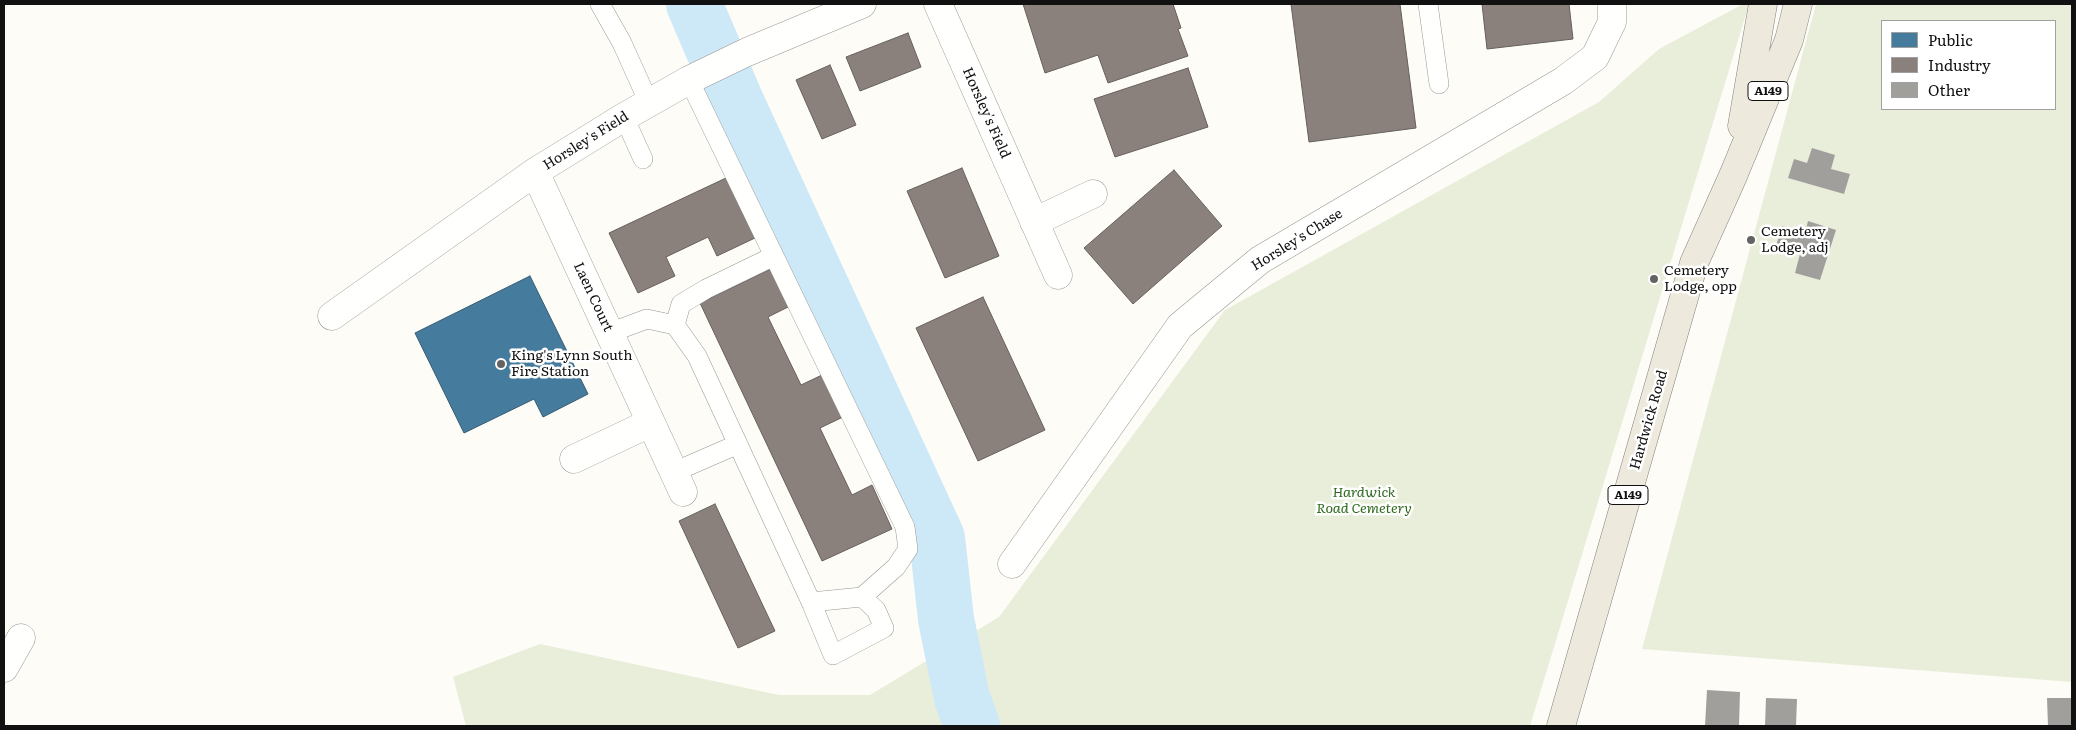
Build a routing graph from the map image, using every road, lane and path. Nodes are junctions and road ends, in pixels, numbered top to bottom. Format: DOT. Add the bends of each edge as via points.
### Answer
graph roads {
  1 [pos="600,4"];
  2 [pos="862,4"];
  3 [pos="938,4"];
  4 [pos="1428,4"];
  5 [pos="1612,4"];
  6 [pos="1763,4"];
  7 [pos="1798,4"];
  8 [pos="695,77"];
  9 [pos="1439,84"];
  10 [pos="648,103"];
  11 [pos="624,117"];
  12 [pos="643,159"];
  13 [pos="535,172"];
  14 [pos="1733,176"];
  15 [pos="1093,194"];
  16 [pos="1034,222"];
  17 [pos="774,256"];
  18 [pos="1058,275"];
  19 [pos="332,316"];
  20 [pos="675,325"];
  21 [pos="610,333"];
  22 [pos="650,423"];
  23 [pos="736,444"];
  24 [pos="574,459"];
  25 [pos="678,482"];
  26 [pos="1012,564"];
  27 [pos="862,597"];
  28 [pos="811,602"];
  29 [pos="21,638"];
  30 [pos="4,668"];
  31 [pos="1561,726"];
  1 -- 10 [label="lane" via="622,43"];
  2 -- 8 [label="street, Horsley's Field"];
  3 -- 16 [label="street, Horsley's Field"];
  4 -- 9 [label="lane"];
  5 -- 26 [label="street, Horsley's Chase" via="1612,22 1595,57 1563,81 1260,260 1180,326"];
  6 -- 14 [label="main road, Hardwick Road / A149"];
  7 -- 14 [label="main road, Hardwick Road / A149" via="1789,40"];
  8 -- 10 [label="street, Horsley's Field"];
  8 -- 17 [label="lane"];
  10 -- 11 [label="street, Horsley's Field"];
  11 -- 12 [label="lane"];
  11 -- 13 [label="street, Horsley's Field"];
  13 -- 19 [label="street, Horsley's Field"];
  13 -- 21 [label="street, Laen Court"];
  14 -- 31 [label="main road, Hardwick Road / A149" via="1694,263"];
  15 -- 16 [label="street"];
  16 -- 18 [label="street, Horsley's Field"];
  17 -- 20 [label="lane" via="681,304"];
  17 -- 27 [label="lane" via="905,526 908,549 896,567"];
  20 -- 21 [label="lane" via="647,319"];
  20 -- 23 [label="lane" via="697,356"];
  21 -- 22 [label="street, Laen Court"];
  22 -- 24 [label="street"];
  22 -- 25 [label="street, Laen Court"];
  23 -- 25 [label="lane"];
  23 -- 28 [label="lane"];
  27 -- 28 [label="lane"];
  27 -- 28 [label="lane" via="876,610 884,628 832,655"];
  29 -- 30 [label="street"];
}
